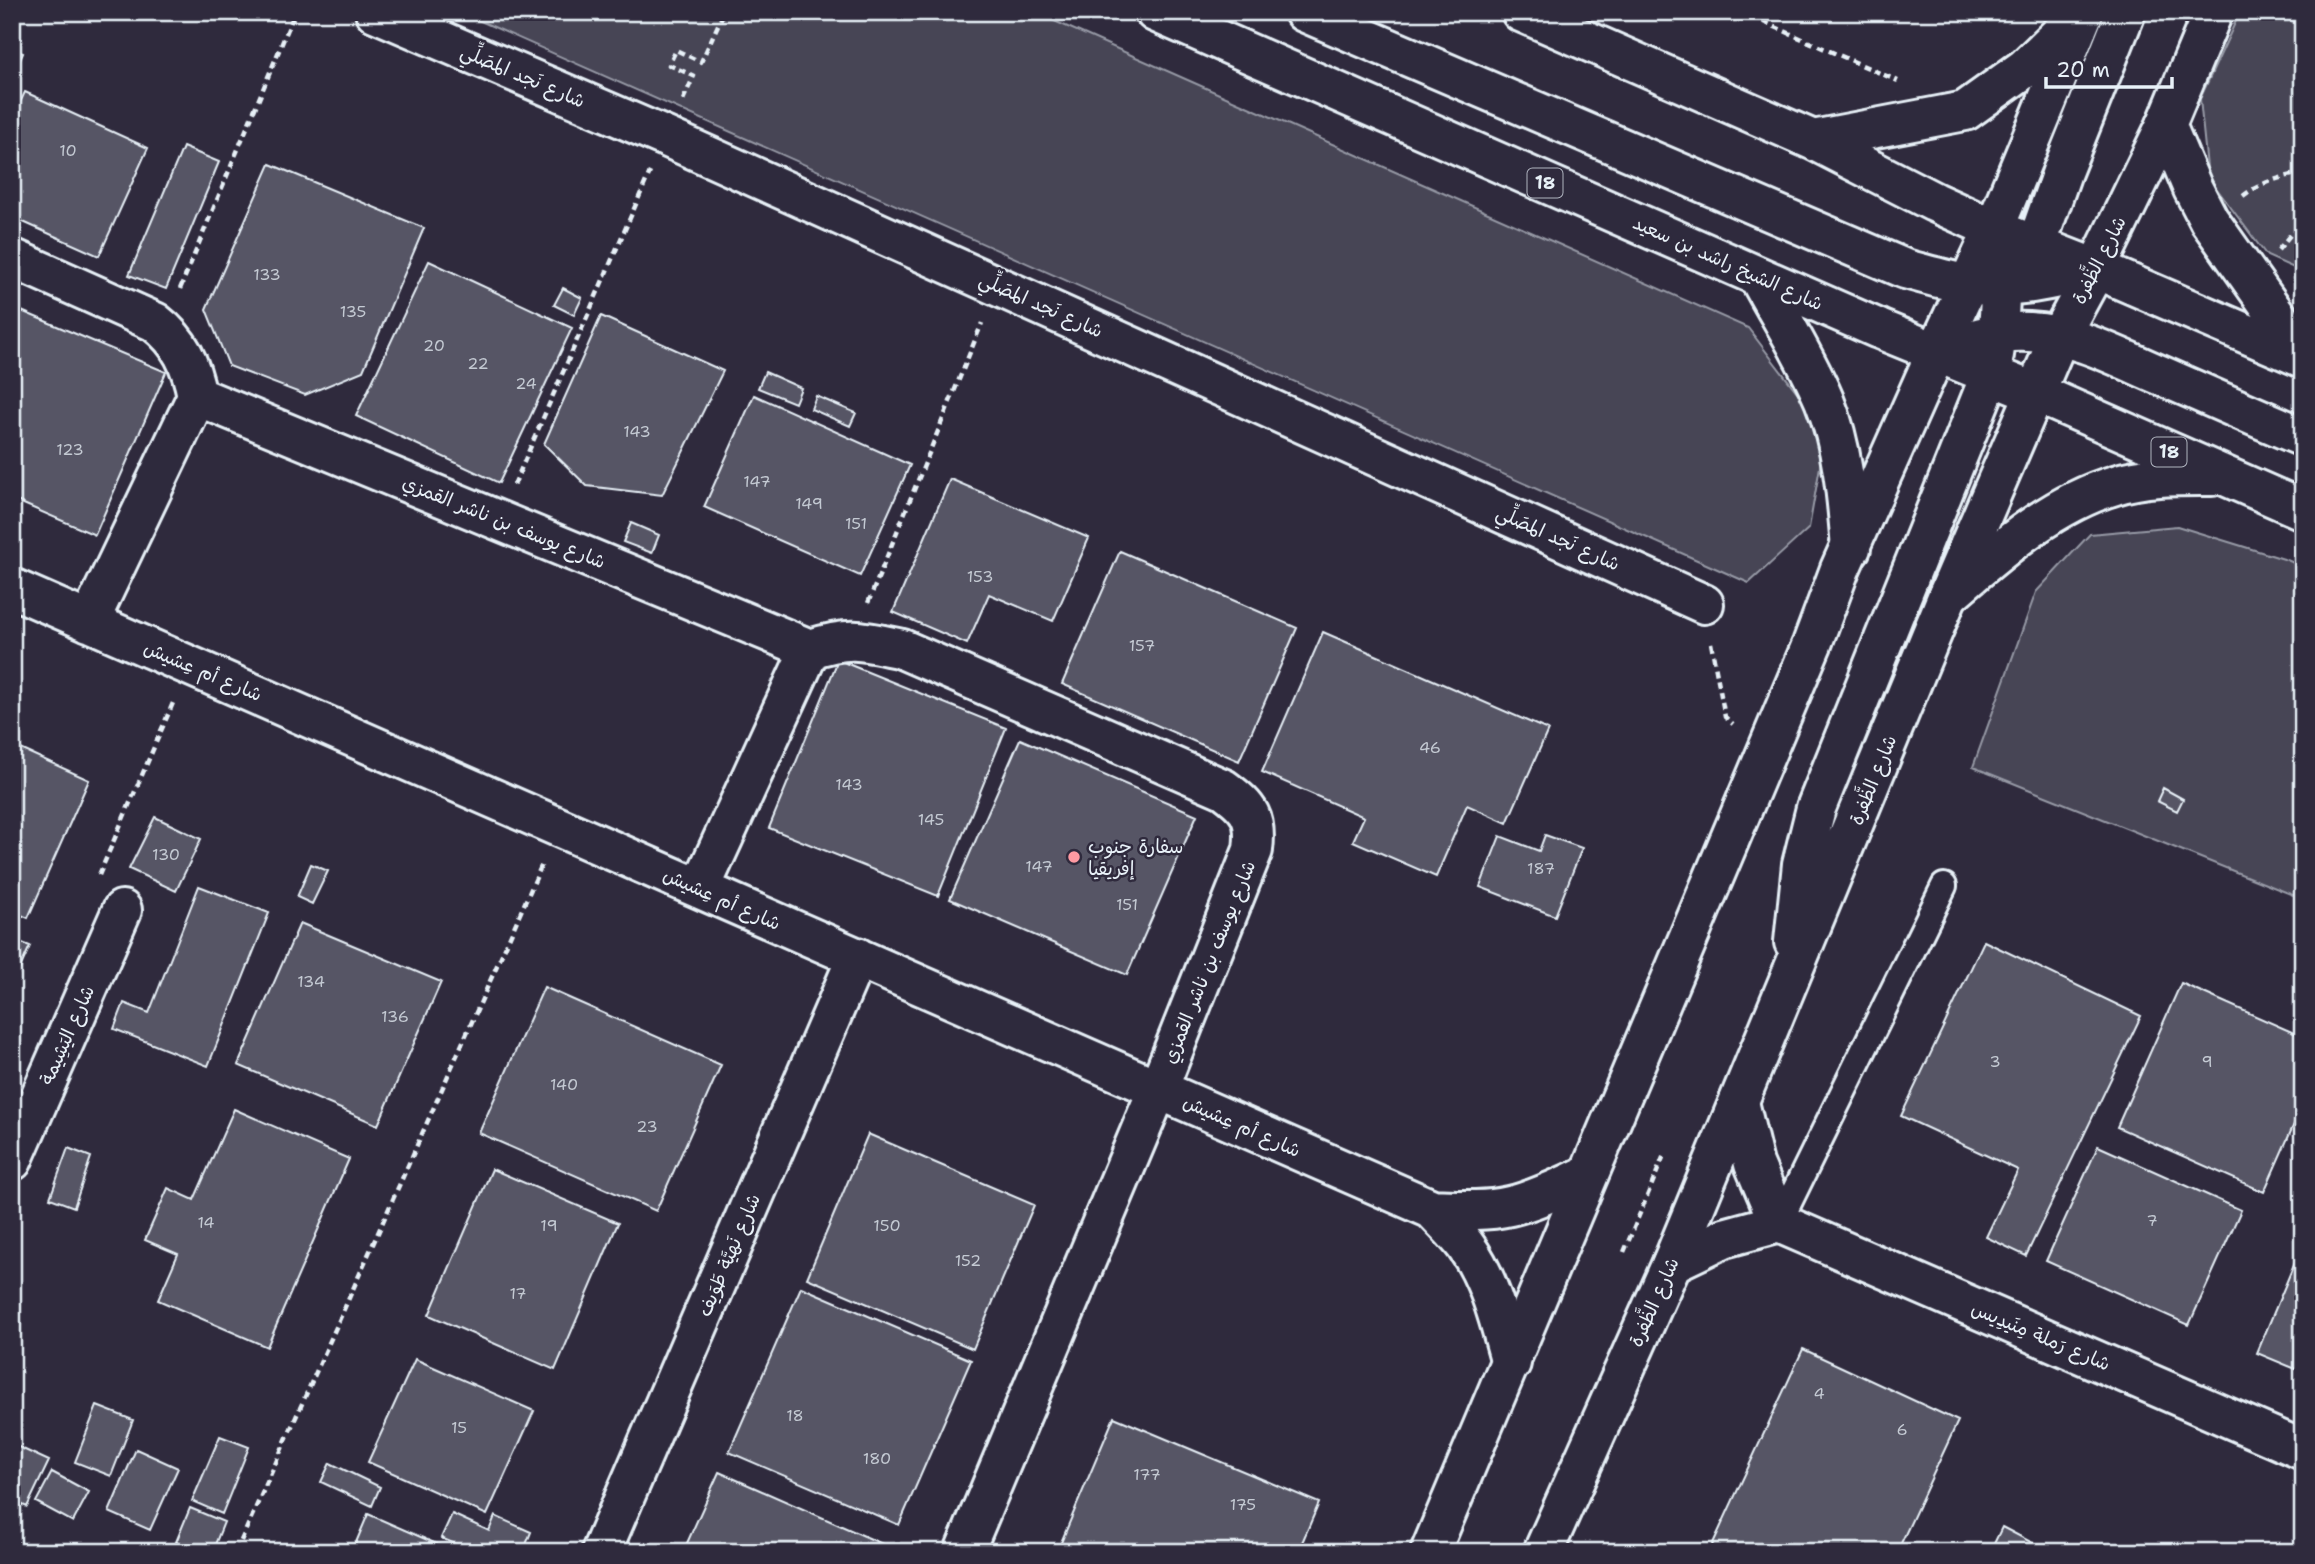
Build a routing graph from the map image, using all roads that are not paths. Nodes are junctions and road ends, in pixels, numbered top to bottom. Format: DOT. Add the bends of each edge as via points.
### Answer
graph roads {
  1 [pos="375,12"];
  2 [pos="1155,12"];
  3 [pos="1304,12"];
  4 [pos="1521,12"];
  5 [pos="2083,12"];
  6 [pos="2126,12"];
  7 [pos="2213,12"];
  8 [pos="2166,125"];
  9 [pos="1813,140"];
  10 [pos="1994,229"];
  11 [pos="2036,246"];
  12 [pos="12,258"];
  13 [pos="2096,269"];
  14 [pos="1758,276"];
  15 [pos="1999,284"];
  16 [pos="2029,333"];
  17 [pos="1936,353"];
  18 [pos="2303,353"];
  19 [pos="2303,358"];
  20 [pos="1990,376"];
  21 [pos="2036,393"];
  22 [pos="197,396"];
  23 [pos="2303,438"];
  24 [pos="2224,476"];
  25 [pos="2303,510"];
  26 [pos="1851,548"];
  27 [pos="12,588"];
  28 [pos="1948,595"];
  29 [pos="1704,604"];
  30 [pos="89,622"];
  31 [pos="824,644"];
  32 [pos="1944,886"];
  33 [pos="700,889"];
  34 [pos="122,909"];
  35 [pos="857,957"];
  36 [pos="1793,975"];
  37 [pos="1158,1089"];
  38 [pos="1739,1102"];
  39 [pos="12,1161"];
  40 [pos="1588,1175"];
  41 [pos="1432,1209"];
  42 [pos="1779,1223"];
  43 [pos="1672,1263"];
  44 [pos="1511,1363"];
  45 [pos="2303,1450"];
  46 [pos="601,1552"];
  47 [pos="964,1552"];
  48 [pos="1430,1552"];
  49 [pos="1543,1552"];
  1 -- 29 [label="main road, شارع نَجد المصَلِّي" via="666,137"];
  2 -- 14 [label="main road, شارع الشيخ راشد بن سعيد / 18"];
  3 -- 15 [label="main road" via="1905,269"];
  4 -- 9 [label="main road"];
  5 -- 9 [label="main road" via="2025,68 1965,111"];
  5 -- 10 [label="main road"];
  6 -- 11 [label="main road"];
  7 -- 8 [label="main road, شارع الظَّفرة"];
  8 -- 13 [label="main road, شارع الظَّفرة"];
  8 -- 18 [label="main road" via="2209,220"];
  9 -- 10 [label="main road"];
  10 -- 11 [label="main road"];
  10 -- 15 [label="main road"];
  11 -- 13 [label="main road"];
  11 -- 15 [label="main road"];
  12 -- 22 [label="main road" via="155,322 183,351"];
  13 -- 15 [label="main road" via="2063,278"];
  13 -- 16 [label="main road, شارع الظَّفرة"];
  13 -- 19 [label="main road"];
  14 -- 17 [label="main road, شارع الشيخ راشد بن سعيد / 18"];
  14 -- 26 [label="main road" via="1825,401 1839,451"];
  15 -- 16 [label="main road"];
  15 -- 17 [label="main road"];
  16 -- 17 [label="main road" via="1966,341"];
  16 -- 20 [label="main road"];
  16 -- 21 [label="main road, شارع الظَّفرة"];
  16 -- 23 [label="main road" via="2121,358"];
  17 -- 20 [label="main road, شارع الشيخ راشد بن سعيد / 18"];
  17 -- 26 [label="main road"];
  20 -- 21 [label="main road, شارع الشيخ راشد بن سعيد / 18"];
  20 -- 36 [label="main road" via="1816,807 1795,913"];
  21 -- 24 [label="main road, شارع الشيخ راشد بن سعيد / 18"];
  21 -- 28 [label="main road, شارع الظَّفرة"];
  22 -- 30 [label="main road"];
  22 -- 31 [label="main road, شارع يوسف بن ناشر القمزي" via="498,520"];
  24 -- 25 [label="main road, شارع الشيخ راشد بن سعيد / 18"];
  24 -- 28 [label="main road" via="2116,484 2082,497 2004,547"];
  26 -- 40 [label="main road"];
  27 -- 30 [label="main road, شارع أم عِشيش"];
  28 -- 36 [label="main road, شارع الظَّفرة"];
  30 -- 33 [label="main road, شارع أم عِشيش"];
  31 -- 33 [label="main road"];
  31 -- 37 [label="main road, شارع يوسف بن ناشر القمزي" via="865,640 902,649 1224,789 1250,812 1256,829 1253,850"];
  32 -- 42 [label="lane"];
  33 -- 35 [label="main road, شارع أم عِشيش"];
  34 -- 39 [label="main road, شارع اليَشِيمة"];
  35 -- 37 [label="main road, شارع أم عِشيش"];
  35 -- 46 [label="main road, شارع نَهيَّة طَوَيف"];
  36 -- 38 [label="main road, شارع الظَّفرة"];
  37 -- 41 [label="main road, شارع أم عِشيش"];
  37 -- 47 [label="main road, شارع يوسف بن ناشر القمزي"];
  38 -- 42 [label="main road" via="1754,1164"];
  38 -- 43 [label="main road, شارع الظَّفرة"];
  40 -- 41 [label="main road, شارع أم عِشيش" via="1510,1206 1474,1211"];
  40 -- 44 [label="main road"];
  41 -- 44 [label="main road, شارع أم عِشيش" via="1466,1246 1483,1275"];
  42 -- 43 [label="main road" via="1724,1238"];
  42 -- 45 [label="main road, شارع رَملة مِنَيدِيس"];
  43 -- 49 [label="main road, شارع الظَّفرة"];
  44 -- 48 [label="main road"];
}
